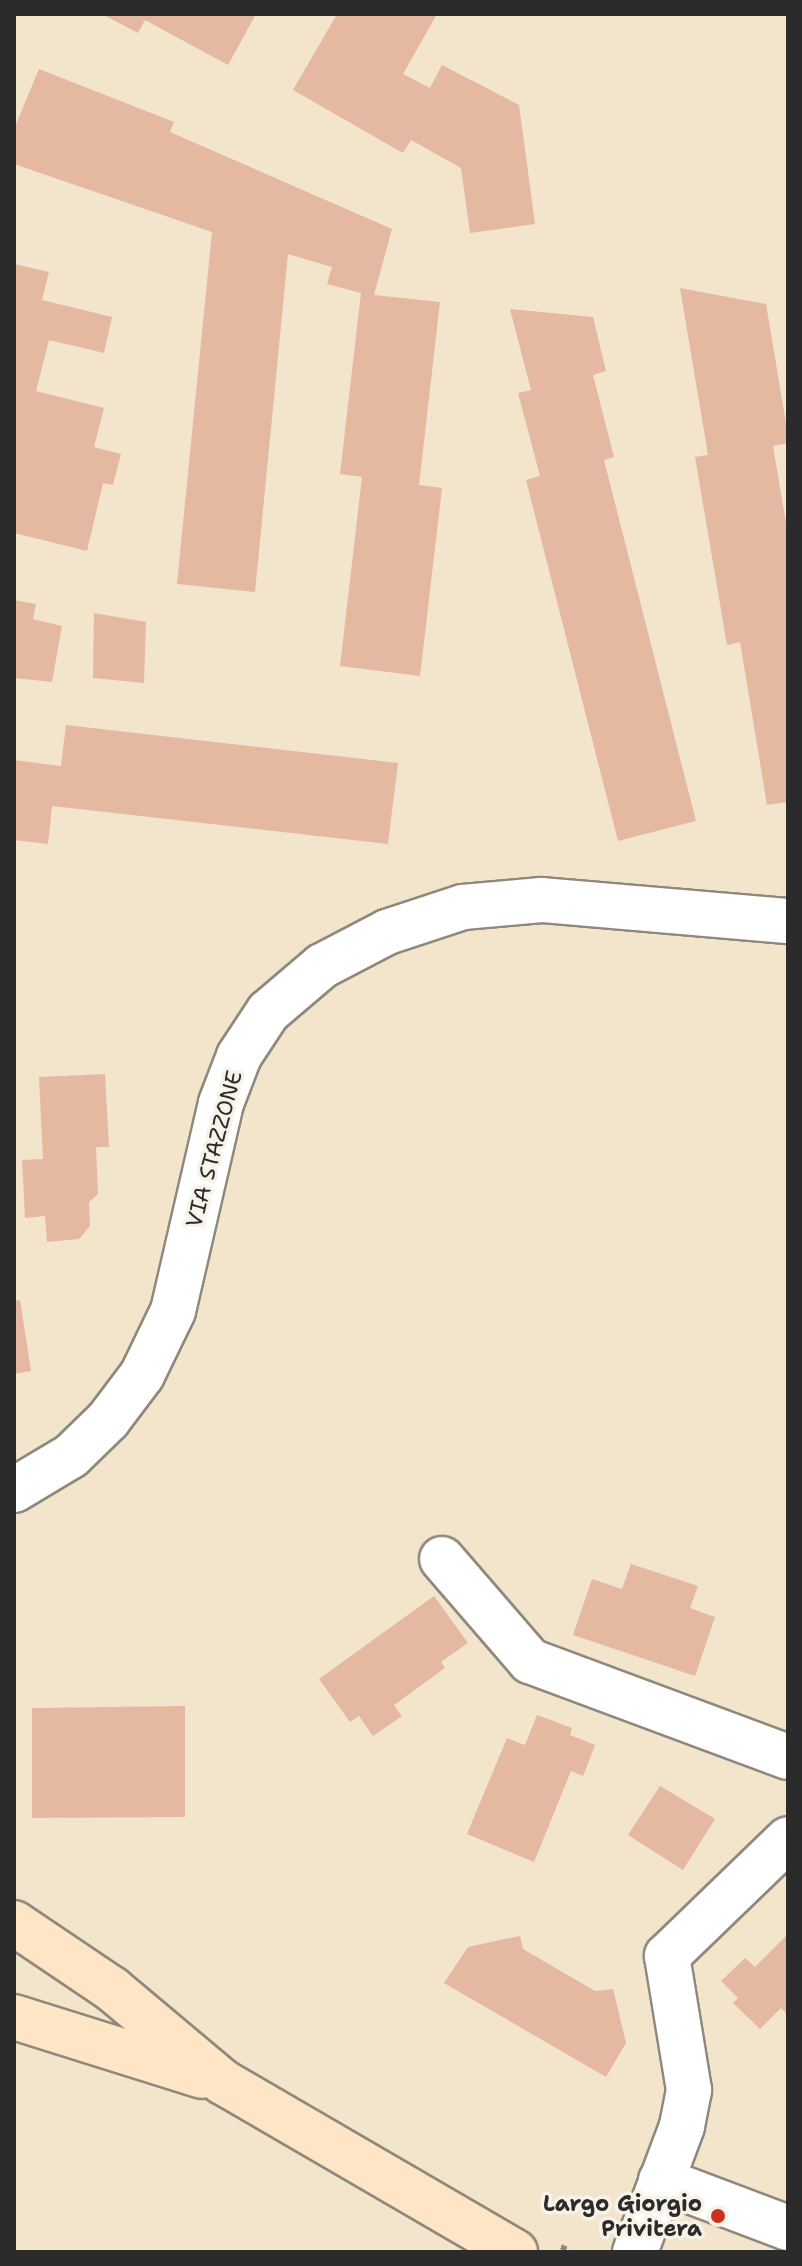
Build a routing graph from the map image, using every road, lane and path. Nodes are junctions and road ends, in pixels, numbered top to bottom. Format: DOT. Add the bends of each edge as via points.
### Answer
graph roads {
  1 [pos="788,921"];
  2 [pos="14,1490"];
  3 [pos="442,1559"];
  4 [pos="788,1757"];
  5 [pos="788,1839"];
  6 [pos="14,1923"];
  7 [pos="14,2017"];
  8 [pos="223,2082"];
  9 [pos="661,2180"];
  10 [pos="788,2228"];
  11 [pos="515,2252"];
  12 [pos="635,2252"];
  1 -- 2 [label="street, VIA STAZZONE" via="542,900 479,905 387,932 322,966 268,1012 239,1056 221,1103 173,1311 142,1375 108,1420 71,1456"];
  3 -- 4 [label="street" via="530,1661"];
  5 -- 9 [label="street" via="667,1956 689,2090 682,2126"];
  6 -- 8 [label="main road" via="112,1989"];
  7 -- 8 [label="main road"];
  8 -- 11 [label="main road"];
  9 -- 10 [label="street"];
  9 -- 12 [label="street"];
}
